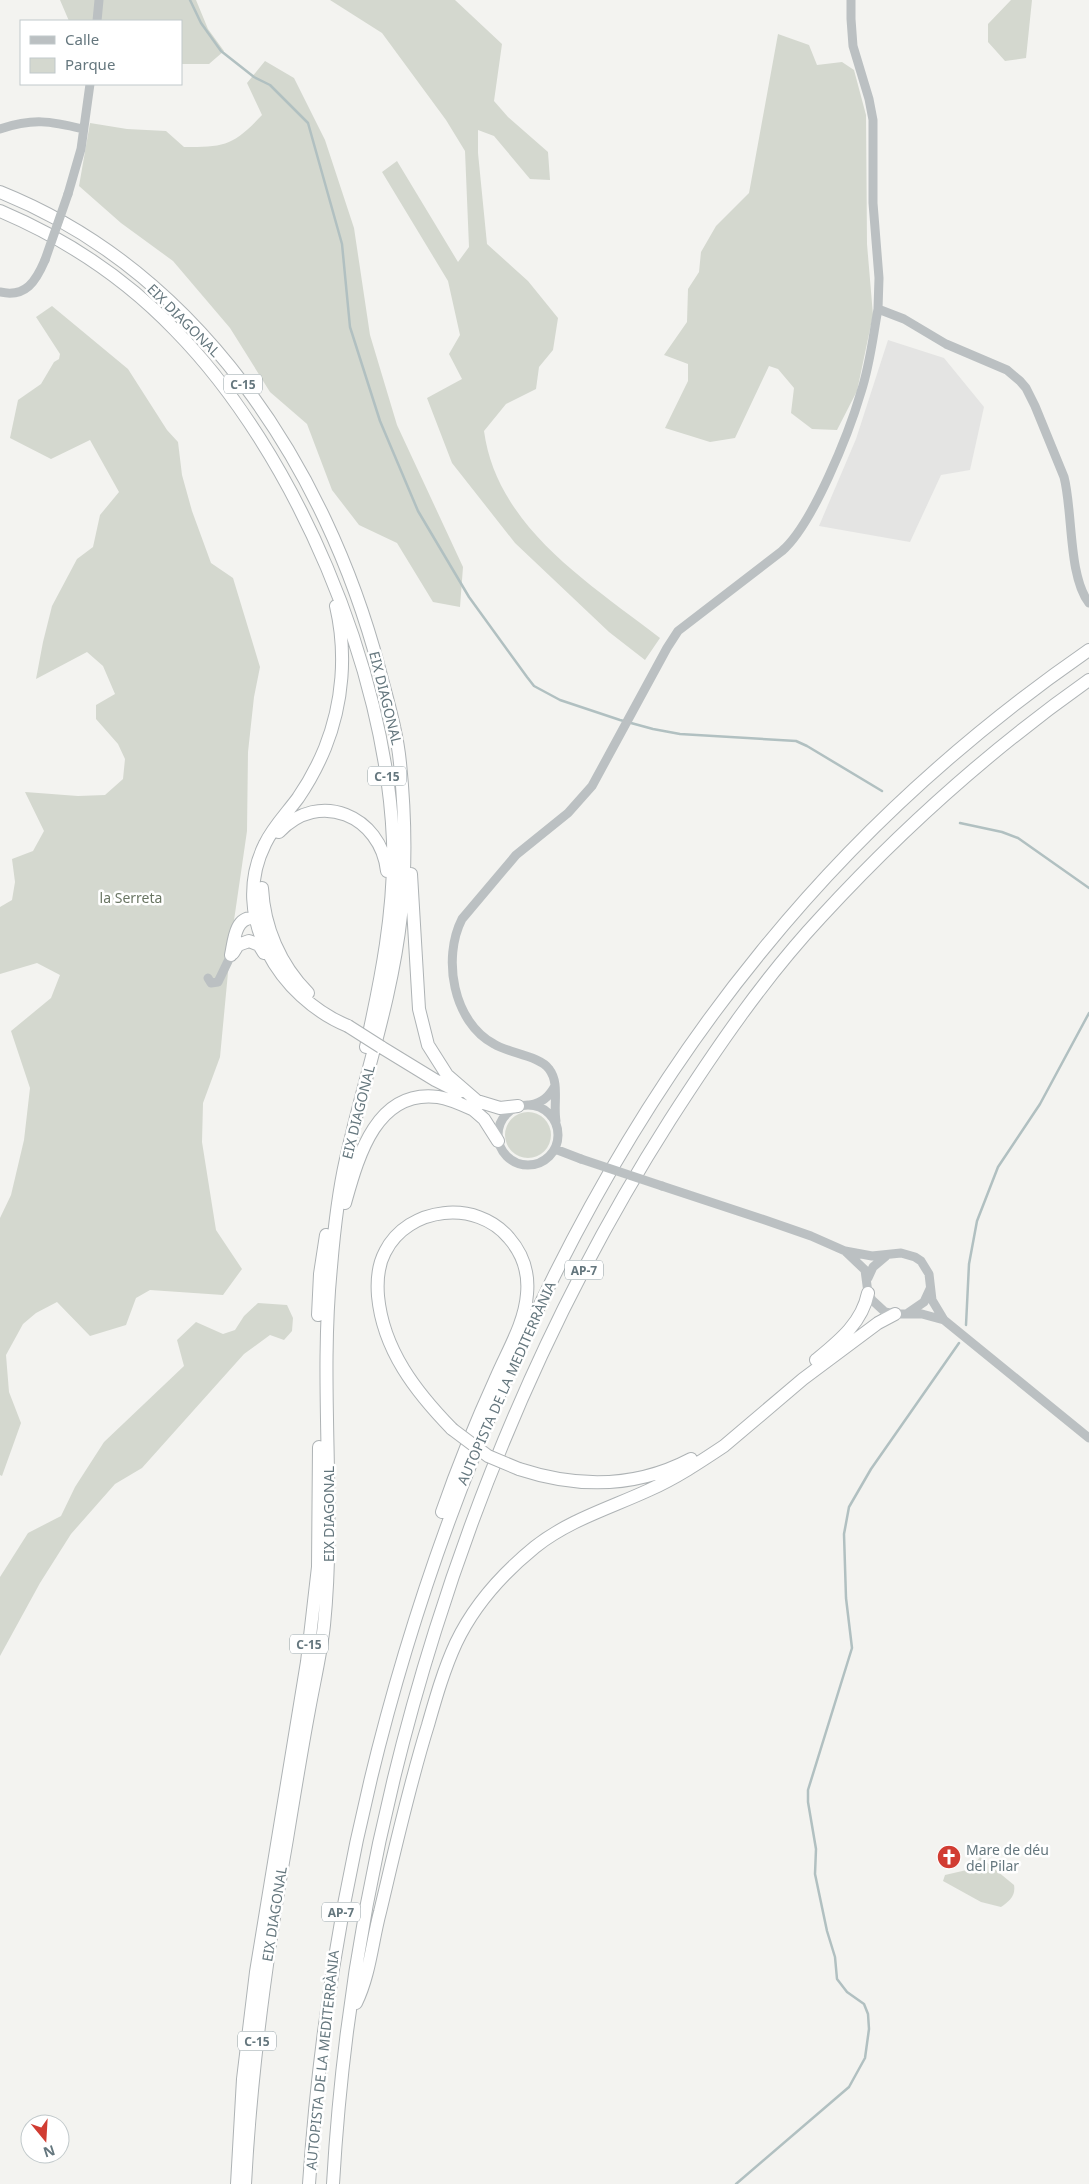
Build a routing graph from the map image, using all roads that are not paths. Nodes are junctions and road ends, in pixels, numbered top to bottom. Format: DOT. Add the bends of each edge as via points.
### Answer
graph roads {
  1 [pos="100,0"];
  2 [pos="852,0"];
  3 [pos="97,20"];
  4 [pos="90,85"];
  5 [pos="83,128"];
  6 [pos="0,129"];
  7 [pos="0,192"];
  8 [pos="0,211"];
  9 [pos="0,292"];
  10 [pos="878,309"];
  11 [pos="312,538"];
  12 [pos="1089,603"];
  13 [pos="1089,650"];
  14 [pos="1089,680"];
  15 [pos="401,765"];
  16 [pos="255,876"];
  17 [pos="257,920"];
  18 [pos="238,926"];
  19 [pos="387,931"];
  20 [pos="232,955"];
  21 [pos="208,978"];
  22 [pos="290,979"];
  23 [pos="556,1084"];
  24 [pos="476,1106"];
  25 [pos="524,1106"];
  26 [pos="556,1121"];
  27 [pos="498,1141"];
  28 [pos="555,1149"];
  29 [pos="333,1246"];
  30 [pos="845,1251"];
  31 [pos="886,1255"];
  32 [pos="868,1278"];
  33 [pos="930,1289"];
  34 [pos="868,1293"];
  35 [pos="901,1314"];
  36 [pos="944,1320"];
  37 [pos="1089,1438"];
  38 [pos="406,1645"];
  39 [pos="351,2014"];
  40 [pos="237,2184"];
  41 [pos="245,2184"];
  42 [pos="309,2184"];
  43 [pos="333,2184"];
  1 -- 3 [label="street"];
  2 -- 10 [label="street" via="853,46 874,120 872,203 879,278"];
  4 -- 5 [label="street"];
  5 -- 6 [label="street" via="28,121"];
  5 -- 9 [label="street, bridge" via="81,149 68,194 37,278 26,290"];
  7 -- 15 [label="highway, EIX DIAGONAL / C-15" via="78,232 131,269 179,311 241,382 282,440 324,516 361,604"];
  8 -- 11 [label="highway, EIX DIAGONAL / C-15" via="46,233 96,263 128,286 175,329 217,378 258,437"];
  10 -- 12 [label="street" via="904,319 946,344 1007,370 1026,388 1064,477 1079,582"];
  10 -- 23 [label="street" via="862,391 827,478 797,536 678,631 592,786 580,801 516,855 462,918 454,938 452,960 455,984 467,1019 493,1044 546,1065"];
  11 -- 16 [label="highway" via="331,588 340,626 340,694 319,763 300,796 265,843"];
  11 -- 19 [label="highway, EIX DIAGONAL / C-15" via="339,595 378,725 393,840"];
  13 -- 38 [label="highway, AUTOPISTA DE LA MEDITERRÀNIA / AP-7" via="980,731 850,851 762,949 684,1054 604,1183 528,1330 463,1480"];
  14 -- 39 [label="highway, AUTOPISTA DE LA MEDITERRÀNIA / AP-7" via="964,777 899,836 820,918 727,1035 617,1208 521,1403 443,1607 417,1691 385,1817 360,1946"];
  15 -- 24 [label="highway" via="421,1021 439,1066"];
  15 -- 29 [label="highway, EIX DIAGONAL / C-15" via="404,872 398,935 385,1008 345,1166"];
  16 -- 17 [label="highway"];
  16 -- 18 [label="highway"];
  17 -- 18 [label="highway" via="246,918"];
  17 -- 22 [label="highway"];
  18 -- 20 [label="highway"];
  19 -- 22 [label="highway" via="386,866 375,836 357,820 342,814 317,811 299,817 282,828 273,840 266,854 262,879 267,922"];
  19 -- 40 [label="highway, EIX DIAGONAL / C-15" via="379,988 337,1174 320,1274 318,1567 307,1662 256,1972 240,2112"];
  20 -- 21 [label="street" via="218,982 211,983"];
  20 -- 22 [label="highway" via="241,943 256,942 269,964"];
  22 -- 24 [label="highway, bridge" via="314,1006 337,1022"];
  23 -- 25 [label="street" via="546,1098"];
  23 -- 26 [label="street"];
  24 -- 25 [label="highway"];
  24 -- 27 [label="highway"];
  24 -- 29 [label="highway" via="427,1096 406,1101 388,1112 370,1133 360,1155"];
  25 -- 26 [label="street" via="545,1110"];
  25 -- 27 [label="street" via="502,1120"];
  26 -- 28 [label="street" via="559,1138"];
  27 -- 28 [label="street" via="510,1160 524,1166 548,1159"];
  28 -- 30 [label="street, bridge" via="811,1236"];
  29 -- 41 [label="highway, EIX DIAGONAL / C-15" via="325,1342 329,1496 324,1629 264,1981"];
  30 -- 31 [label="street"];
  30 -- 32 [label="street" via="863,1266"];
  31 -- 32 [label="street" via="873,1267"];
  31 -- 33 [label="street" via="901,1253 915,1257 930,1276"];
  32 -- 34 [label="street"];
  33 -- 35 [label="street" via="924,1302"];
  33 -- 36 [label="street" via="935,1308"];
  34 -- 35 [label="street" via="877,1306"];
  34 -- 38 [label="highway, bridge" via="866,1306 842,1338 714,1445 679,1466 635,1479 603,1483 559,1480 488,1456 452,1429 422,1398 404,1371 392,1348 381,1312 378,1281 385,1252 402,1230 431,1215 457,1212 483,1218 505,1232 520,1253 526,1270 527,1294 522,1319 474,1429 433,1537"];
  35 -- 36 [label="street" via="922,1314"];
  35 -- 39 [label="highway" via="878,1322 724,1446 683,1473 586,1516 536,1546 502,1576 482,1601 457,1642 442,1677 419,1753 363,1990"];
  36 -- 37 [label="street"];
  38 -- 42 [label="highway, AUTOPISTA DE LA MEDITERRÀNIA / AP-7" via="370,1772 343,1900 323,2030"];
  39 -- 43 [label="highway, AUTOPISTA DE LA MEDITERRÀNIA / AP-7"];
}
